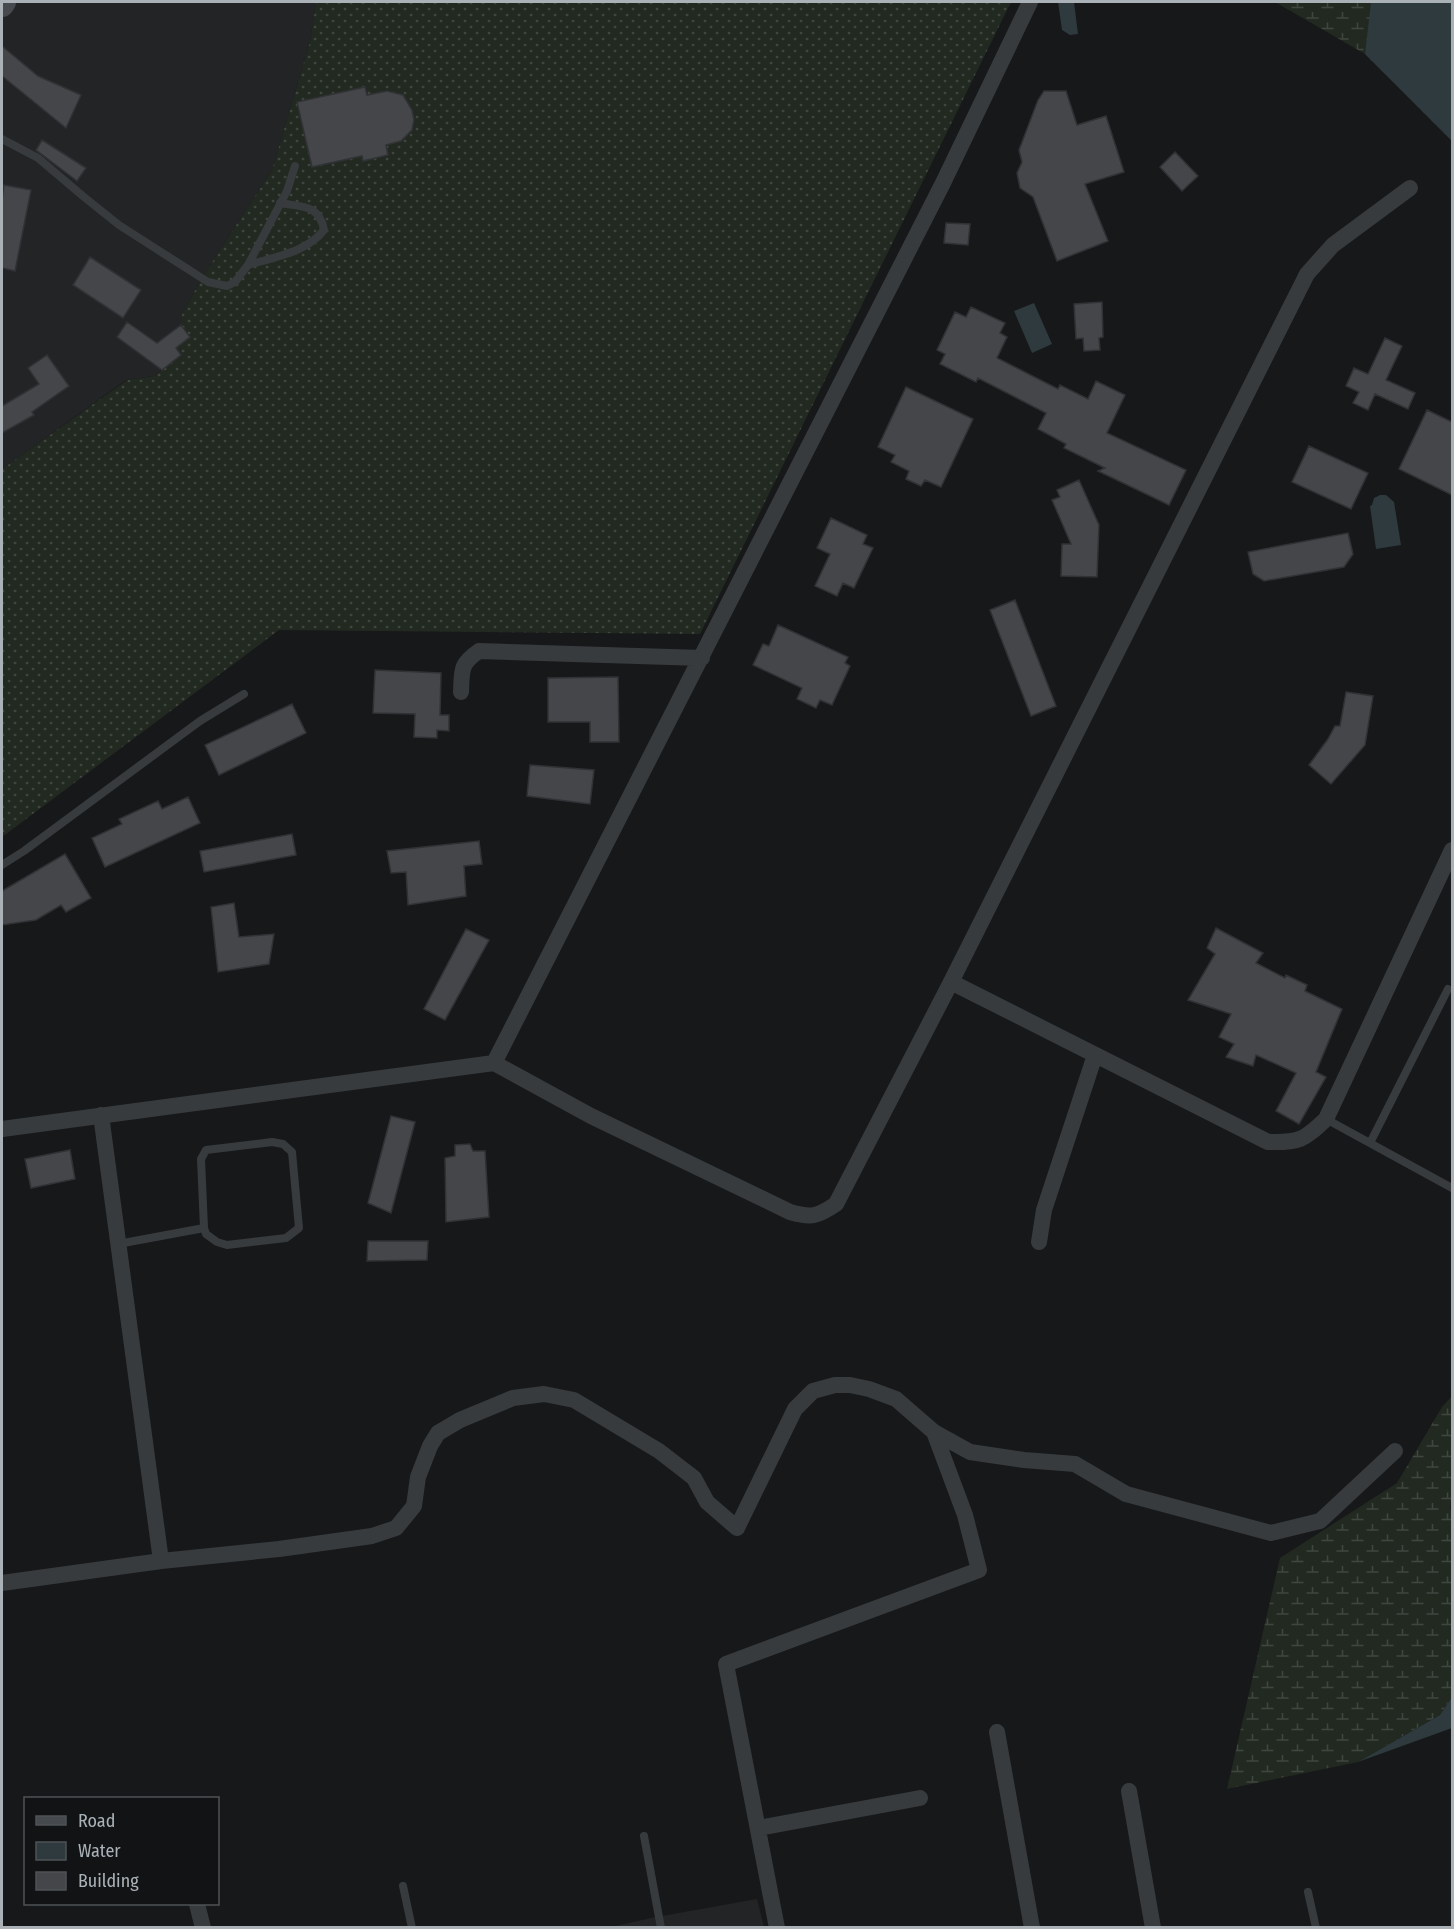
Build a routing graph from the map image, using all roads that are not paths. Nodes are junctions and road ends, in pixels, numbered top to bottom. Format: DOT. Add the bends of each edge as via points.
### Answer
graph roads {
  1 [pos="1030,2"];
  2 [pos="2,139"];
  3 [pos="295,166"];
  4 [pos="1410,188"];
  5 [pos="280,203"];
  6 [pos="248,266"];
  7 [pos="702,658"];
  8 [pos="461,692"];
  9 [pos="244,694"];
  10 [pos="1452,850"];
  11 [pos="2,865"];
  12 [pos="951,982"];
  13 [pos="1448,989"];
  14 [pos="1095,1055"];
  15 [pos="494,1063"];
  16 [pos="101,1115"];
  17 [pos="1326,1119"];
  18 [pos="2,1129"];
  19 [pos="1370,1143"];
  20 [pos="1452,1188"];
  21 [pos="204,1228"];
  22 [pos="1039,1242"];
  23 [pos="118,1244"];
  24 [pos="934,1432"];
  25 [pos="1395,1451"];
  26 [pos="161,1561"];
  27 [pos="2,1583"];
  28 [pos="997,1732"];
  29 [pos="1129,1791"];
  30 [pos="920,1798"];
  31 [pos="759,1828"];
  32 [pos="644,1836"];
  33 [pos="403,1886"];
  34 [pos="1308,1892"];
  35 [pos="197,1905"];
  36 [pos="203,1928"];
  37 [pos="412,1928"];
  38 [pos="661,1928"];
  39 [pos="777,1928"];
  40 [pos="1032,1928"];
  41 [pos="1154,1928"];
  42 [pos="1316,1928"];
  1 -- 7 [label="street" via="938,193"];
  2 -- 6 [label="lane" via="38,158 119,225 208,282 226,286 235,282"];
  3 -- 5 [label="lane"];
  4 -- 12 [label="street" via="1333,245 1307,274"];
  5 -- 6 [label="lane"];
  5 -- 6 [label="lane" via="311,208 317,212 324,230 306,247"];
  7 -- 8 [label="street" via="479,651 462,668"];
  7 -- 15 [label="street"];
  9 -- 11 [label="lane" via="200,721"];
  10 -- 17 [label="street"];
  12 -- 14 [label="street"];
  12 -- 15 [label="street" via="836,1204 808,1217 790,1212 591,1116"];
  13 -- 19 [label="lane"];
  14 -- 17 [label="street" via="1268,1142 1306,1138"];
  14 -- 22 [label="street" via="1044,1210"];
  15 -- 16 [label="street"];
  16 -- 18 [label="street"];
  16 -- 23 [label="street"];
  17 -- 19 [label="lane"];
  19 -- 20 [label="lane"];
  21 -- 21 [label="lane" via="206,1234 227,1245 286,1238 299,1228 292,1152 283,1143 272,1142 206,1150 201,1159"];
  21 -- 23 [label="lane"];
  23 -- 26 [label="street"];
  24 -- 25 [label="street" via="970,1452 1075,1464 1126,1494 1271,1533 1320,1521"];
  24 -- 26 [label="street" via="896,1399 869,1389 835,1385 813,1391 795,1409 737,1528 707,1502 694,1478 573,1400 544,1394 513,1398 438,1433 418,1477 414,1506 396,1528 372,1536"];
  24 -- 31 [label="street" via="965,1515 979,1570 726,1664"];
  26 -- 27 [label="street"];
  28 -- 40 [label="street"];
  29 -- 41 [label="street"];
  30 -- 31 [label="street"];
  31 -- 39 [label="street"];
  32 -- 38 [label="lane"];
  33 -- 37 [label="lane"];
  34 -- 42 [label="lane"];
  35 -- 36 [label="street"];
}
